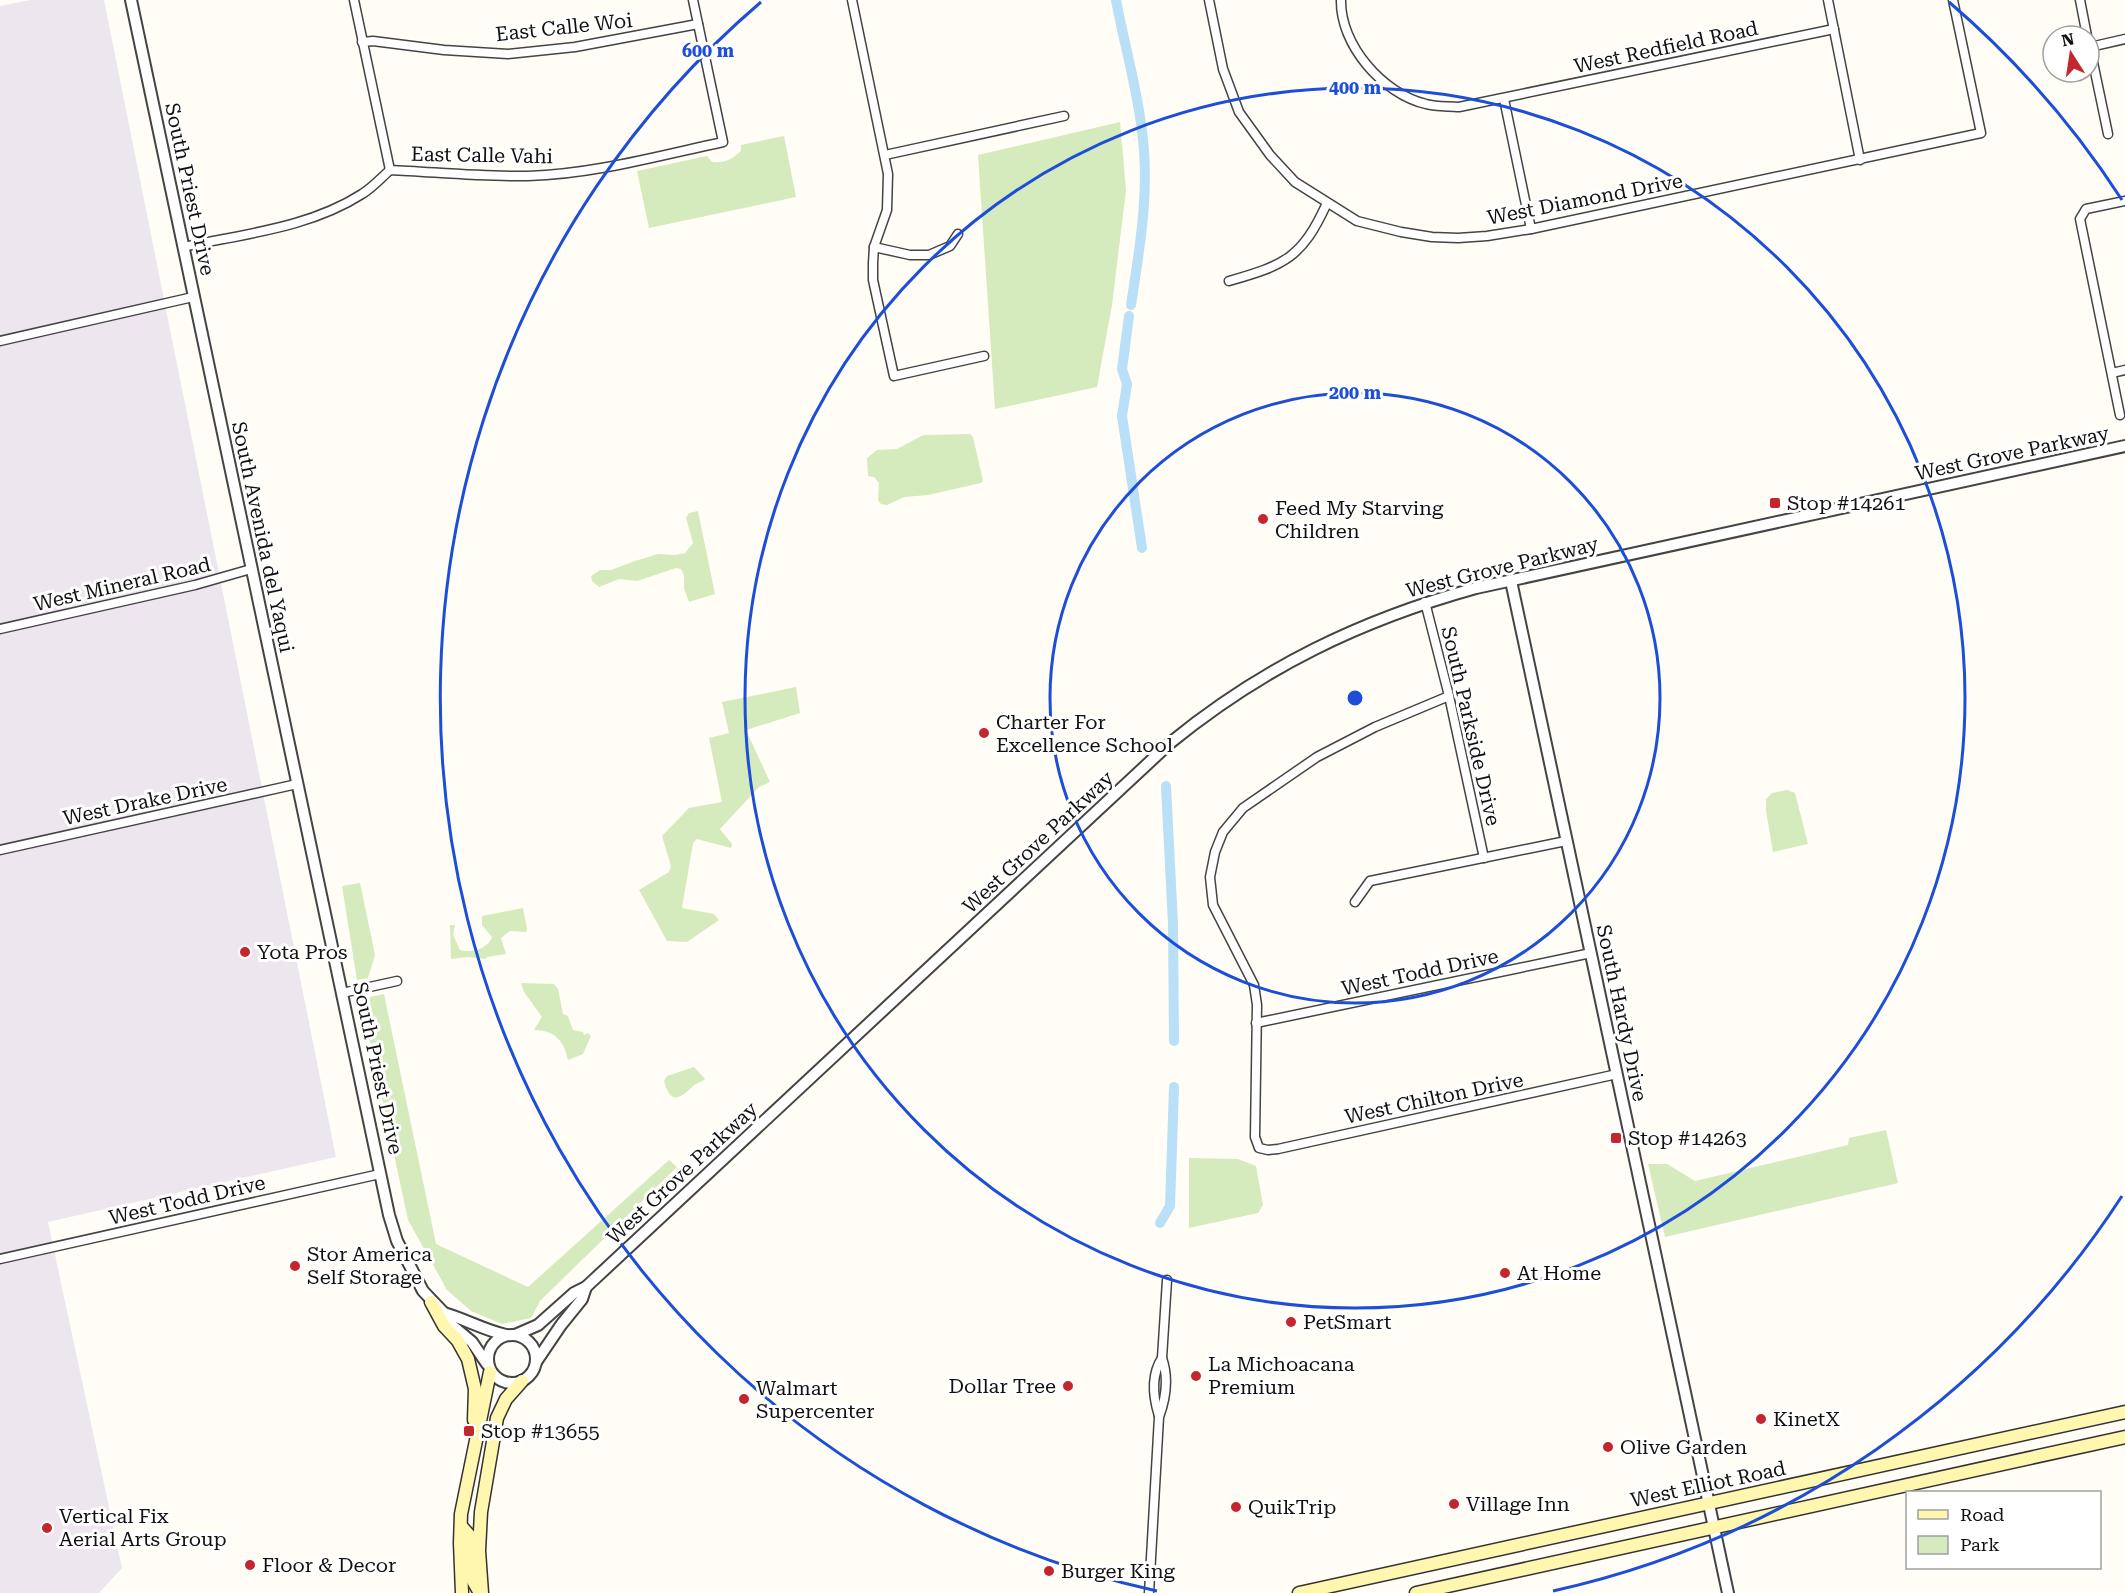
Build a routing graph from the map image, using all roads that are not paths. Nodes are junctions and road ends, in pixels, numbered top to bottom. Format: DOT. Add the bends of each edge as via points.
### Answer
graph roads {
  1 [pos="131,0"];
  2 [pos="354,0"];
  3 [pos="693,0"];
  4 [pos="852,0"];
  5 [pos="1209,0"];
  6 [pos="1341,0"];
  7 [pos="1828,0"];
  8 [pos="1953,0"];
  9 [pos="2080,0"];
  10 [pos="698,24"];
  11 [pos="2085,24"];
  12 [pos="1834,28"];
  13 [pos="2125,39"];
  14 [pos="362,42"];
  15 [pos="2101,43"];
  16 [pos="2097,84"];
  17 [pos="1504,99"];
  18 [pos="1064,116"];
  19 [pos="2108,134"];
  20 [pos="885,155"];
  21 [pos="1860,160"];
  22 [pos="390,170"];
  23 [pos="2125,201"];
  24 [pos="1327,203"];
  25 [pos="1532,229"];
  26 [pos="958,234"];
  27 [pos="183,247"];
  28 [pos="874,247"];
  29 [pos="1229,281"];
  30 [pos="194,297"];
  31 [pos="0,341"];
  32 [pos="984,356"];
  33 [pos="2125,370"];
  34 [pos="2112,373"];
  35 [pos="2120,415"];
  36 [pos="2125,446"];
  37 [pos="251,569"];
  38 [pos="1510,581"];
  39 [pos="1425,602"];
  40 [pos="0,629"];
  41 [pos="1449,696"];
  42 [pos="297,784"];
  43 [pos="1566,841"];
  44 [pos="0,850"];
  45 [pos="1484,858"];
  46 [pos="1355,902"];
  47 [pos="1591,952"];
  48 [pos="397,981"];
  49 [pos="342,993"];
  50 [pos="1256,1023"];
  51 [pos="1617,1074"];
  52 [pos="380,1174"];
  53 [pos="0,1259"];
  54 [pos="1167,1280"];
  55 [pos="586,1287"];
  56 [pos="431,1302"];
  57 [pos="444,1313"];
  58 [pos="511,1335"];
  59 [pos="536,1362"];
  60 [pos="489,1368"];
  61 [pos="522,1382"];
  62 [pos="2125,1412"];
  63 [pos="2125,1437"];
  64 [pos="472,1455"];
  65 [pos="1709,1503"];
  66 [pos="460,1526"];
  67 [pos="1714,1527"];
  68 [pos="462,1593"];
  69 [pos="481,1593"];
  70 [pos="1149,1593"];
  71 [pos="1299,1593"];
  72 [pos="1416,1593"];
  73 [pos="1728,1593"];
  1 -- 27 [label="street, South Priest Drive"];
  2 -- 14 [label="street"];
  3 -- 10 [label="street"];
  4 -- 20 [label="street"];
  5 -- 24 [label="street" via="1223,69 1239,112 1289,175"];
  6 -- 17 [label="street, West Redfield Road" via="1350,41 1368,68 1398,92 1426,104 1459,107"];
  7 -- 12 [label="street"];
  8 -- 21 [label="street, West Diamond Drive" via="1981,133"];
  9 -- 11 [label="street"];
  10 -- 14 [label="street, East Calle Woi" via="508,54"];
  10 -- 22 [label="street, East Calle Vahi" via="723,142 567,173 489,176"];
  12 -- 17 [label="street, West Redfield Road"];
  12 -- 21 [label="street"];
  13 -- 15 [label="street"];
  14 -- 22 [label="street"];
  16 -- 19 [label="street"];
  17 -- 25 [label="street"];
  18 -- 20 [label="street"];
  20 -- 28 [label="street" via="887,210"];
  21 -- 25 [label="street, West Diamond Drive"];
  22 -- 27 [label="street, East Calle Vahi" via="365,193 309,220"];
  23 -- 34 [label="street" via="2086,209 2080,219"];
  24 -- 25 [label="street, West Diamond Drive" via="1357,221 1432,237 1487,236"];
  24 -- 29 [label="street" via="1314,232 1280,264"];
  26 -- 28 [label="street" via="950,246 929,255"];
  27 -- 30 [label="street, South Priest Drive"];
  28 -- 32 [label="street" via="873,280 894,376"];
  30 -- 31 [label="street"];
  30 -- 37 [label="street, South Avenida del Yaqui"];
  33 -- 34 [label="street"];
  34 -- 35 [label="street"];
  36 -- 38 [label="street, West Grove Parkway"];
  37 -- 40 [label="street, West Mineral Road"];
  37 -- 42 [label="street, South Avenida del Yaqui"];
  38 -- 39 [label="street, West Grove Parkway"];
  38 -- 43 [label="street, South Hardy Drive"];
  39 -- 41 [label="street, South Parkside Drive"];
  39 -- 55 [label="street, West Grove Parkway" via="1360,626 1293,659 1226,700 1170,743"];
  41 -- 45 [label="street, South Parkside Drive"];
  41 -- 50 [label="street" via="1375,727 1317,758 1243,808 1223,832 1210,877 1213,905 1254,985"];
  42 -- 44 [label="street, West Drake Drive"];
  42 -- 49 [label="street, South Priest Drive"];
  43 -- 45 [label="street"];
  43 -- 47 [label="street, South Hardy Drive"];
  45 -- 46 [label="street" via="1370,881"];
  47 -- 50 [label="street, West Todd Drive"];
  47 -- 51 [label="street, South Hardy Drive"];
  48 -- 49 [label="street"];
  49 -- 52 [label="street, South Priest Drive"];
  50 -- 51 [label="street, West Chilton Drive" via="1255,1137 1259,1148 1268,1150"];
  51 -- 65 [label="street, South Hardy Drive"];
  52 -- 53 [label="street, West Todd Drive"];
  52 -- 56 [label="street, South Priest Drive" via="398,1241"];
  54 -- 70 [label="street" via="1162,1358 1166,1370 1165,1400 1159,1417"];
  55 -- 58 [label="street, West Grove Parkway" via="538,1324"];
  55 -- 59 [label="street, West Grove Parkway" via="582,1299"];
  56 -- 57 [label="street, South Priest Drive"];
  56 -- 64 [label="main road" via="458,1341 472,1372"];
  57 -- 58 [label="street, South Priest Drive" via="489,1331"];
  57 -- 60 [label="street, South Priest Drive" via="448,1322 472,1342"];
  58 -- 59 [label="street" via="529,1341"];
  58 -- 60 [label="street" via="499,1338 489,1349"];
  59 -- 61 [label="street"];
  60 -- 61 [label="street" via="501,1381"];
  60 -- 64 [label="main road"];
  61 -- 69 [label="main road" via="506,1399 497,1418 481,1512"];
  62 -- 65 [label="main road, West Elliot Road"];
  63 -- 67 [label="main road"];
  64 -- 66 [label="main road"];
  65 -- 67 [label="street, South Hardy Drive"];
  65 -- 71 [label="main road, West Elliot Road"];
  66 -- 68 [label="main road"];
  66 -- 69 [label="main road" via="469,1536 472,1579"];
  67 -- 72 [label="main road"];
  67 -- 73 [label="street, South Hardy Drive"];
}
